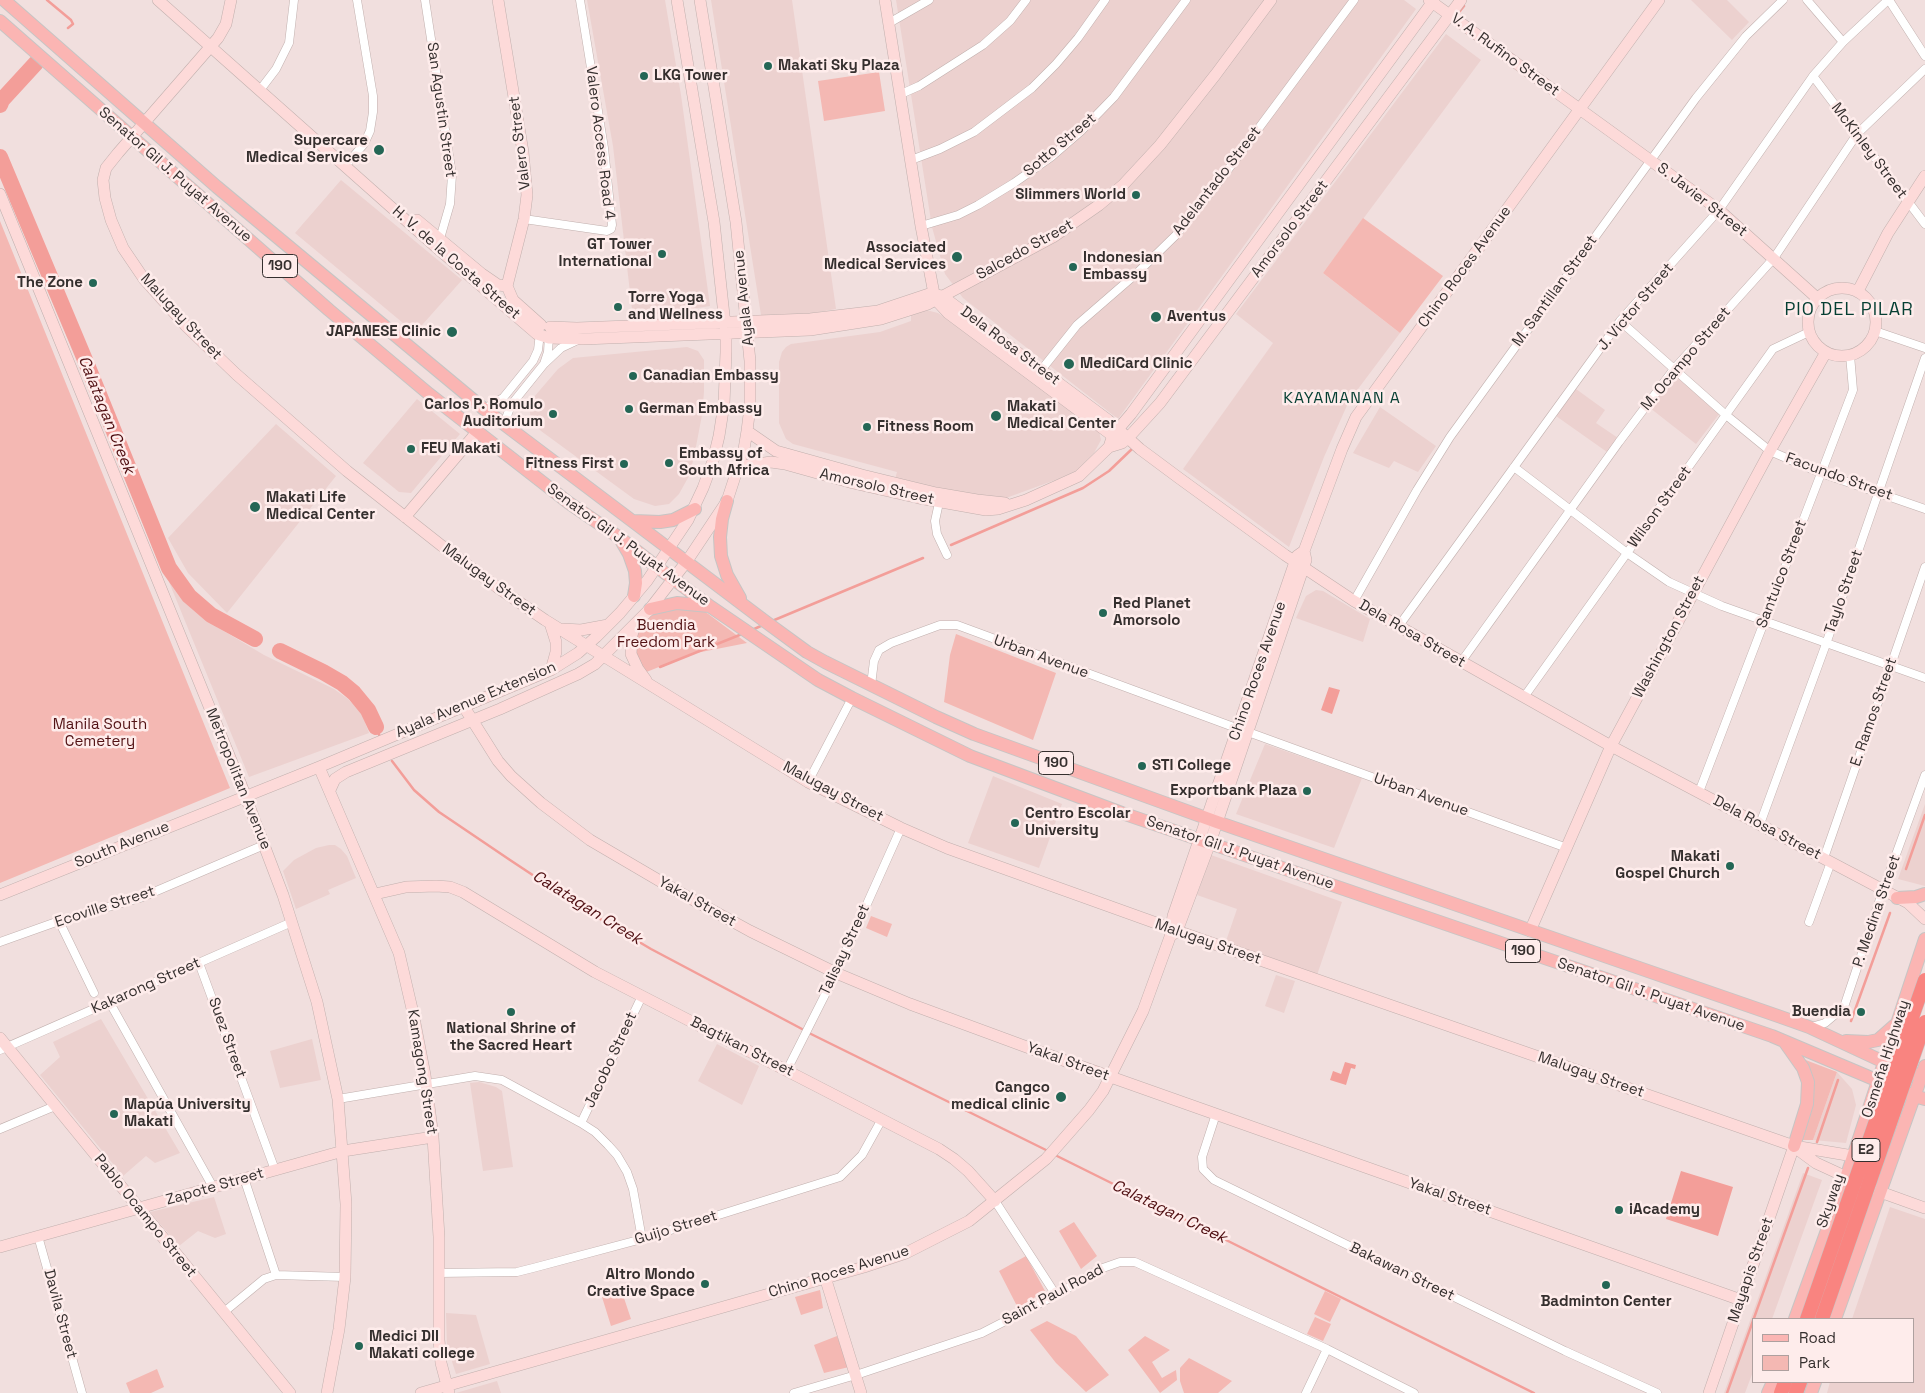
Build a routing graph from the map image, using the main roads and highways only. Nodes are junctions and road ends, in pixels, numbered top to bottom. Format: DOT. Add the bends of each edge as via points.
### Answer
graph roads {
  1 [pos="4,0"];
  2 [pos="0,21"];
  3 [pos="727,501"];
  4 [pos="695,509"];
  5 [pos="634,521"];
  6 [pos="620,538"];
  7 [pos="634,596"];
  8 [pos="711,607"];
  9 [pos="747,608"];
  10 [pos="650,609"];
  11 [pos="1925,894"];
  12 [pos="1897,898"];
  13 [pos="1925,939"];
  14 [pos="1925,980"];
  15 [pos="1898,1022"];
  16 [pos="1925,1022"];
  17 [pos="1784,1041"];
  18 [pos="1841,1041"];
  19 [pos="1884,1062"];
  20 [pos="1924,1073"];
  21 [pos="1878,1081"];
  22 [pos="1920,1097"];
  23 [pos="1794,1146"];
  24 [pos="1795,1318"];
  25 [pos="1807,1318"];
  26 [pos="1822,1318"];
  27 [pos="1835,1318"];
  1 -- 5 [label="main road, Senator Gil J. Puyat Avenue / 190" via="351,300 484,409"];
  2 -- 6 [label="main road, Senator Gil J. Puyat Avenue / 190" via="429,394"];
  3 -- 9 [label="main road" via="720,537 722,556 731,584"];
  4 -- 5 [label="main road" via="673,520"];
  5 -- 9 [label="main road, Senator Gil J. Puyat Avenue / 190"];
  6 -- 7 [label="main road" via="635,571"];
  6 -- 8 [label="main road, Senator Gil J. Puyat Avenue / 190"];
  8 -- 10 [label="main road" via="677,603"];
  8 -- 17 [label="main road, Senator Gil J. Puyat Avenue / 190" via="798,667 852,698 970,756 1122,813"];
  9 -- 18 [label="main road, Senator Gil J. Puyat Avenue / 190" via="807,652 974,734 1809,1027"];
  11 -- 12 [label="main road"];
  13 -- 15 [label="main road, Osmeña Highway"];
  14 -- 25 [label="highway, Skyway / E2, bridge"];
  15 -- 18 [label="main road" via="1878,1040"];
  15 -- 19 [label="main road, Osmeña Highway"];
  16 -- 26 [label="highway, Skyway / E2, bridge"];
  17 -- 21 [label="main road, Senator Gil J. Puyat Avenue / 190"];
  17 -- 23 [label="main road" via="1803,1068 1808,1082 1807,1104"];
  18 -- 19 [label="main road, Senator Gil J. Puyat Avenue / 190"];
  19 -- 20 [label="main road, Senator Gil J. Puyat Avenue / 190"];
  19 -- 21 [label="main road, Osmeña Highway"];
  20 -- 22 [label="main road"];
  21 -- 22 [label="main road, Senator Gil J. Puyat Avenue / 190"];
  21 -- 24 [label="main road, Osmeña Highway"];
  22 -- 27 [label="main road" via="1888,1169"];
}
